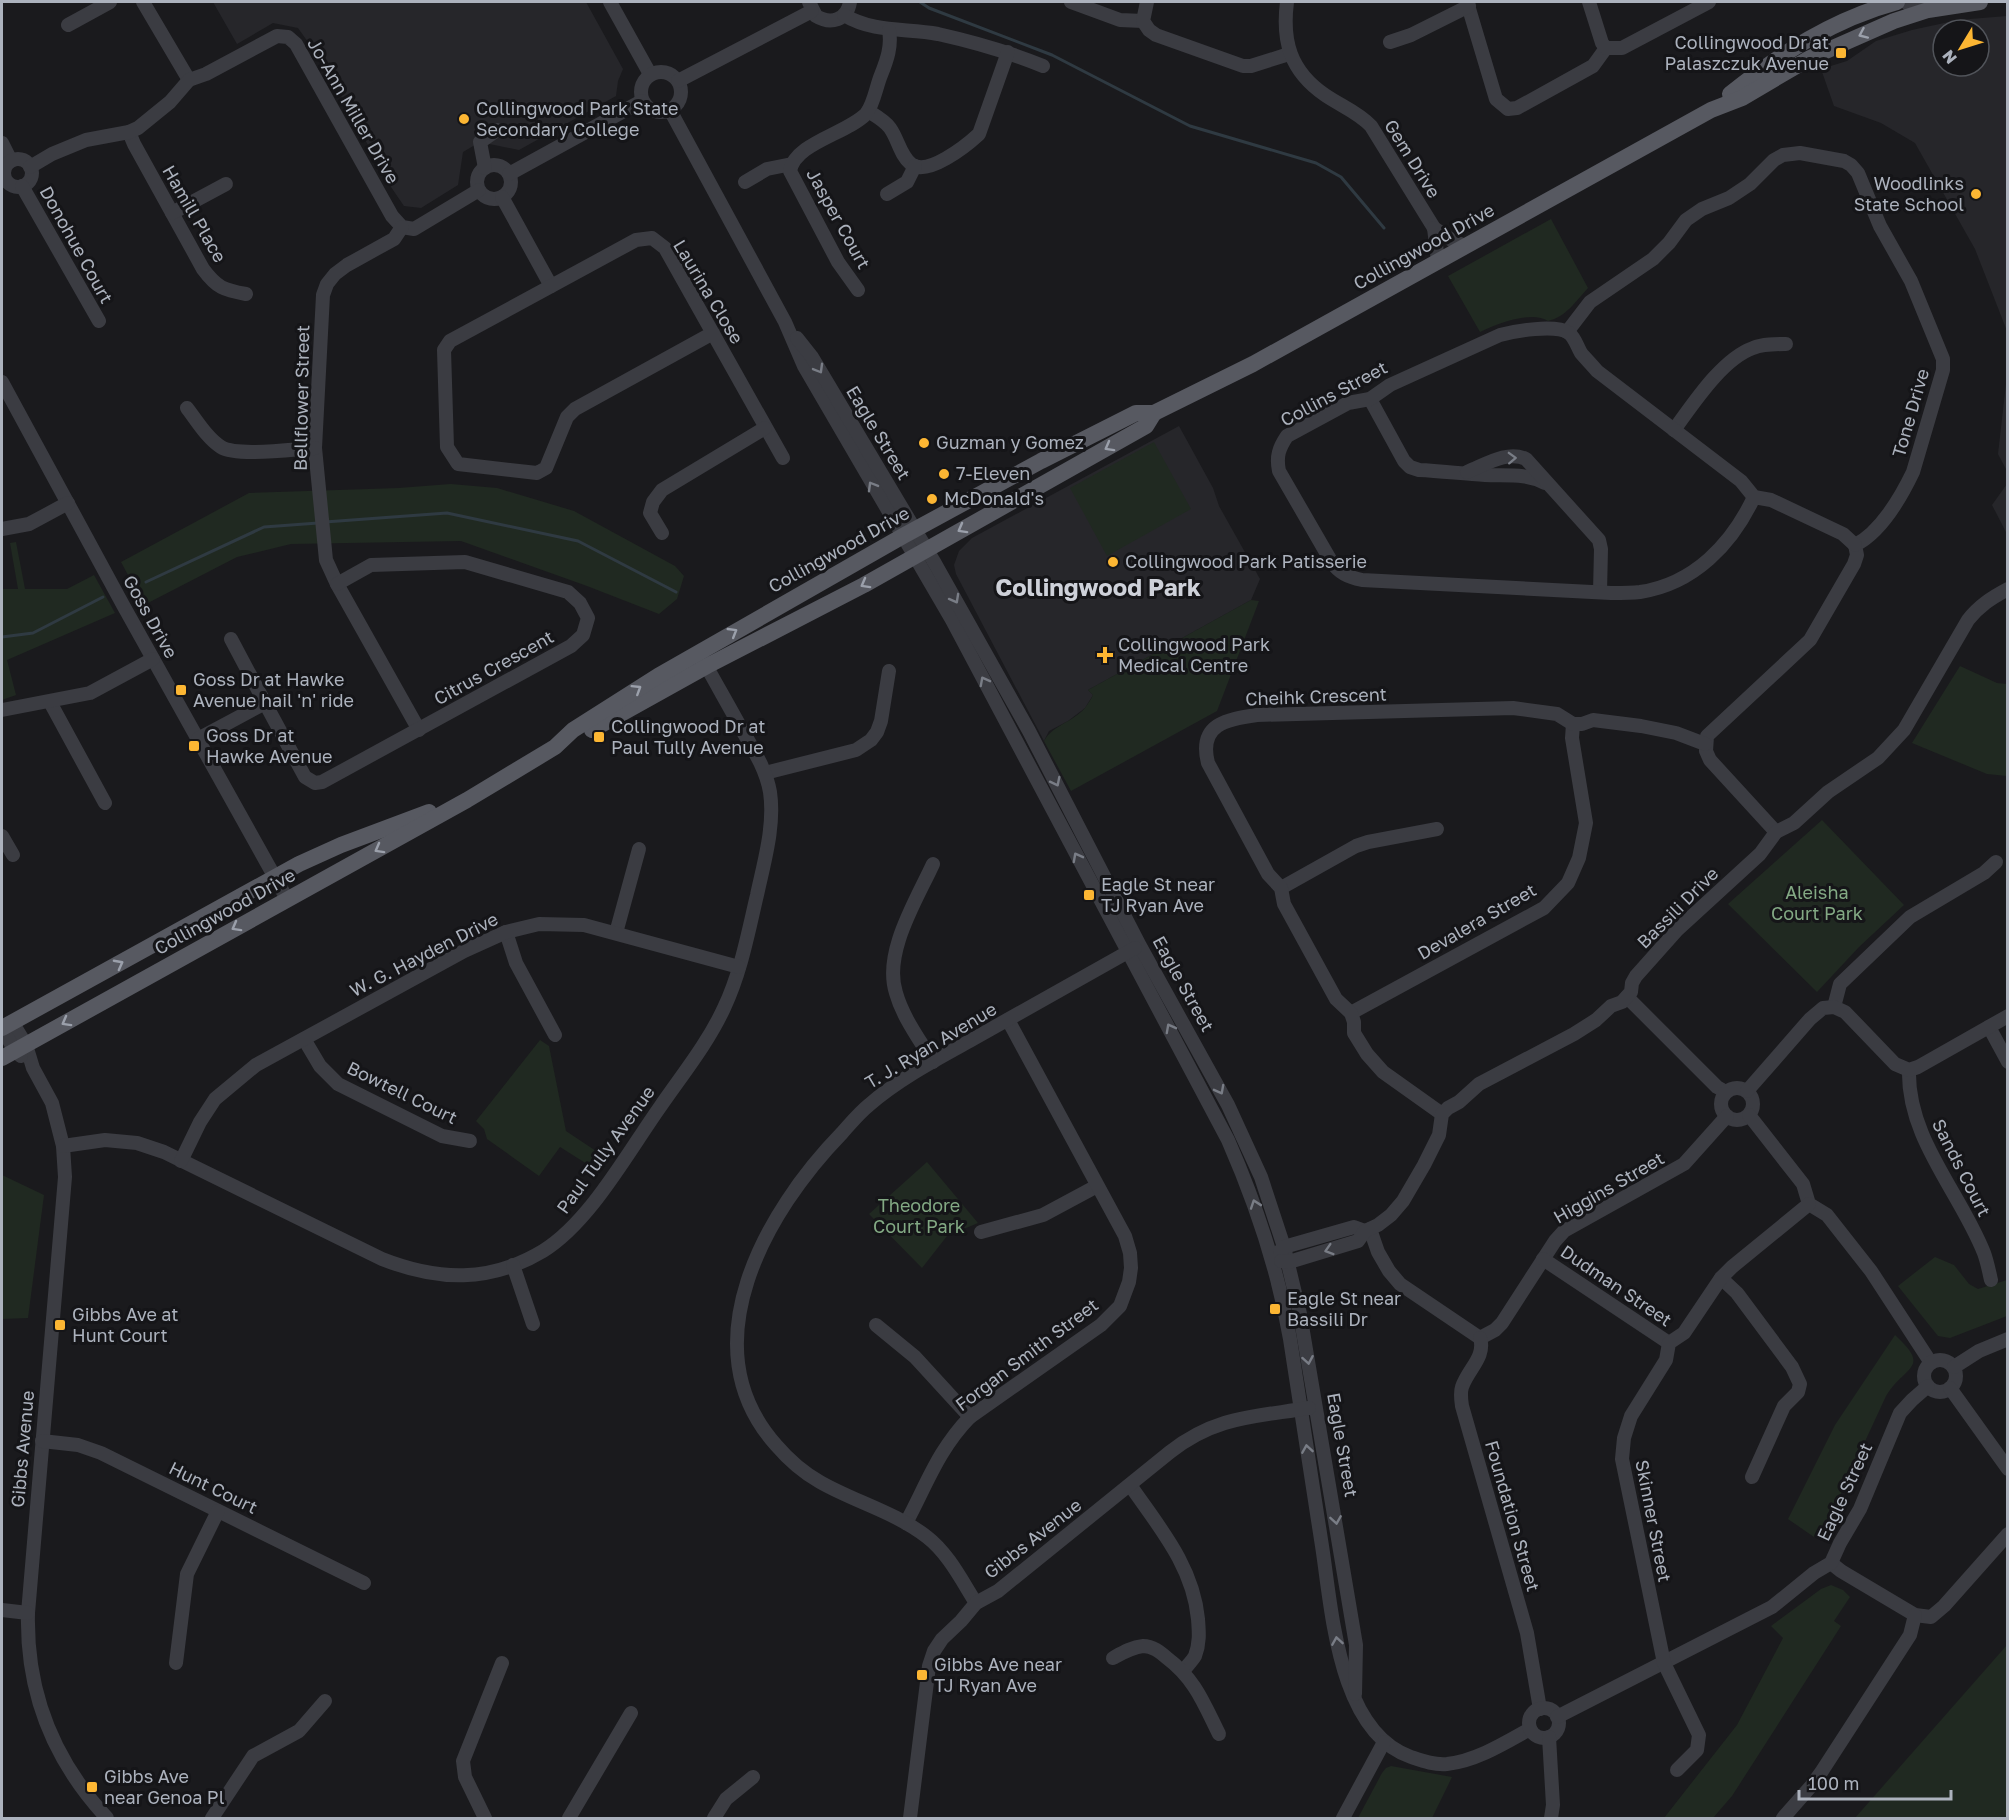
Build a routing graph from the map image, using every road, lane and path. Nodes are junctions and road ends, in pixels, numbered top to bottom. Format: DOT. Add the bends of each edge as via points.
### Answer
graph roads {
  1 [pos="110,2"];
  2 [pos="144,2"];
  3 [pos="610,2"];
  4 [pos="850,2"];
  5 [pos="1071,2"];
  6 [pos="1147,2"];
  7 [pos="1287,2"];
  8 [pos="1589,2"];
  9 [pos="1708,2"];
  10 [pos="1897,2"];
  11 [pos="1980,2"];
  12 [pos="1468,4"];
  13 [pos="1915,5"];
  14 [pos="810,6"];
  15 [pos="844,15"];
  16 [pos="1143,21"];
  17 [pos="68,25"];
  18 [pos="888,30"];
  19 [pos="1390,42"];
  20 [pos="1606,48"];
  21 [pos="1008,52"];
  22 [pos="1289,54"];
  23 [pos="1043,66"];
  24 [pos="650,74"];
  25 [pos="189,80"];
  26 [pos="678,81"];
  27 [pos="642,101"];
  28 [pos="670,110"];
  29 [pos="1711,110"];
  30 [pos="868,111"];
  31 [pos="497,130"];
  32 [pos="129,132"];
  33 [pos="2,143"];
  34 [pos="11,161"];
  35 [pos="792,164"];
  36 [pos="915,166"];
  37 [pos="30,167"];
  38 [pos="485,168"];
  39 [pos="509,174"];
  40 [pos="3,180"];
  41 [pos="745,182"];
  42 [pos="226,184"];
  43 [pos="22,186"];
  44 [pos="479,190"];
  45 [pos="887,194"];
  46 [pos="502,197"];
  47 [pos="172,213"];
  48 [pos="402,227"];
  49 [pos="1434,228"];
  50 [pos="1466,246"];
  51 [pos="1438,261"];
  52 [pos="551,286"];
  53 [pos="858,290"];
  54 [pos="246,294"];
  55 [pos="99,321"];
  56 [pos="1568,332"];
  57 [pos="713,333"];
  58 [pos="1786,344"];
  59 [pos="2,382"];
  60 [pos="1370,399"];
  61 [pos="188,408"];
  62 [pos="1154,413"];
  63 [pos="765,428"];
  64 [pos="1674,429"];
  65 [pos="315,448"];
  66 [pos="783,458"];
  67 [pos="1467,472"];
  68 [pos="1548,484"];
  69 [pos="1754,497"];
  70 [pos="68,503"];
  71 [pos="2,529"];
  72 [pos="908,533"];
  73 [pos="662,534"];
  74 [pos="1855,545"];
  75 [pos="921,552"];
  76 [pos="337,584"];
  77 [pos="2007,589"];
  78 [pos="1600,592"];
  79 [pos="231,639"];
  80 [pos="153,659"];
  81 [pos="703,660"];
  82 [pos="889,671"];
  83 [pos="50,702"];
  84 [pos="265,703"];
  85 [pos="2,710"];
  86 [pos="1573,724"];
  87 [pos="419,730"];
  88 [pos="198,739"];
  89 [pos="1705,744"];
  90 [pos="765,773"];
  91 [pos="467,800"];
  92 [pos="105,803"];
  93 [pos="1437,829"];
  94 [pos="1776,832"];
  95 [pos="2,836"];
  96 [pos="639,849"];
  97 [pos="13,855"];
  98 [pos="1996,862"];
  99 [pos="933,864"];
  100 [pos="275,877"];
  101 [pos="1281,888"];
  102 [pos="287,899"];
  103 [pos="506,932"];
  104 [pos="616,933"];
  105 [pos="1134,949"];
  106 [pos="740,967"];
  107 [pos="1627,997"];
  108 [pos="1834,1007"];
  109 [pos="1351,1013"];
  110 [pos="2007,1016"];
  111 [pos="1008,1020"];
  112 [pos="5,1026"];
  113 [pos="1989,1027"];
  114 [pos="555,1035"];
  115 [pos="304,1039"];
  116 [pos="14,1051"];
  117 [pos="933,1062"];
  118 [pos="2007,1062"];
  119 [pos="1909,1070"];
  120 [pos="1747,1091"];
  121 [pos="1726,1092"];
  122 [pos="1442,1114"];
  123 [pos="1749,1115"];
  124 [pos="1727,1116"];
  125 [pos="470,1141"];
  126 [pos="63,1146"];
  127 [pos="181,1161"];
  128 [pos="1097,1186"];
  129 [pos="1809,1204"];
  130 [pos="1368,1230"];
  131 [pos="981,1232"];
  132 [pos="1284,1247"];
  133 [pos="1544,1259"];
  134 [pos="1272,1260"];
  135 [pos="1288,1262"];
  136 [pos="513,1265"];
  137 [pos="1720,1278"];
  138 [pos="1991,1280"];
  139 [pos="533,1324"];
  140 [pos="876,1325"];
  141 [pos="1480,1338"];
  142 [pos="2007,1340"];
  143 [pos="1669,1343"];
  144 [pos="1931,1363"];
  145 [pos="1954,1367"];
  146 [pos="1928,1386"];
  147 [pos="1950,1388"];
  148 [pos="1317,1407"];
  149 [pos="1301,1409"];
  150 [pos="970,1417"];
  151 [pos="42,1441"];
  152 [pos="2007,1469"];
  153 [pos="1752,1477"];
  154 [pos="1130,1485"];
  155 [pos="218,1511"];
  156 [pos="906,1523"];
  157 [pos="2007,1534"];
  158 [pos="1831,1563"];
  159 [pos="364,1583"];
  160 [pos="976,1603"];
  161 [pos="2,1610"];
  162 [pos="28,1613"];
  163 [pos="1915,1616"];
  164 [pos="1113,1658"];
  165 [pos="502,1663"];
  166 [pos="1664,1663"];
  167 [pos="176,1664"];
  168 [pos="1184,1670"];
  169 [pos="1355,1696"];
  170 [pos="325,1701"];
  171 [pos="1540,1709"];
  172 [pos="631,1713"];
  173 [pos="1557,1717"];
  174 [pos="1530,1729"];
  175 [pos="1219,1734"];
  176 [pos="1549,1737"];
  177 [pos="1384,1742"];
  178 [pos="1677,1770"];
  179 [pos="753,1777"];
  180 [pos="107,1818"];
  181 [pos="212,1818"];
  182 [pos="486,1818"];
  183 [pos="569,1818"];
  184 [pos="714,1818"];
  185 [pos="910,1818"];
  186 [pos="1343,1818"];
  187 [pos="1551,1818"];
  188 [pos="1783,1818"];
  1 -- 17 [label="street"];
  2 -- 25 [label="street"];
  3 -- 24 [label="street"];
  4 -- 15 [label="street"];
  5 -- 16 [label="street" via="1120,20"];
  6 -- 16 [label="street"];
  7 -- 22 [label="street"];
  8 -- 20 [label="street"];
  9 -- 20 [label="street" via="1630,45"];
  10 -- 29 [label="main road, Collingwood Drive" via="1860,14 1797,45"];
  11 -- 13 [label="main road, Collingwood Drive"];
  12 -- 19 [label="street"];
  12 -- 20 [label="street" via="1496,99 1508,109 1517,108 1593,66"];
  13 -- 29 [label="main road, Collingwood Drive, one-way" via="1810,58 1742,98"];
  14 -- 15 [label="street" via="816,16 827,21"];
  14 -- 26 [label="street"];
  15 -- 18 [label="street" via="866,26"];
  16 -- 22 [label="street" via="1156,35 1243,66"];
  18 -- 21 [label="street" via="935,34"];
  18 -- 30 [label="street" via="889,51"];
  21 -- 23 [label="street"];
  21 -- 36 [label="street" via="979,134 929,168"];
  22 -- 49 [label="street, Gem Drive" via="1313,86 1360,114 1371,126"];
  24 -- 26 [label="street" via="663,71"];
  24 -- 27 [label="street" via="640,89"];
  25 -- 32 [label="street, Jo-Ann Miller Drive" via="163,108"];
  25 -- 48 [label="street, Jo-Ann Miller Drive" via="267,40 288,37 304,55 392,216"];
  26 -- 28 [label="street" via="681,94"];
  27 -- 28 [label="street" via="657,112"];
  27 -- 39 [label="street"];
  28 -- 72 [label="street, Eagle Street" via="785,322 812,357"];
  29 -- 50 [label="main road, Collingwood Drive"];
  30 -- 35 [label="street, Jasper Court" via="850,126 800,152"];
  30 -- 36 [label="street" via="889,126 903,154"];
  31 -- 38 [label="street" via="480,142"];
  32 -- 37 [label="street, Jo-Ann Miller Drive" via="87,140"];
  32 -- 47 [label="street, Hamill Place"];
  33 -- 34 [label="street"];
  34 -- 37 [label="street" via="25,161"];
  34 -- 40 [label="street" via="4,169"];
  35 -- 41 [label="street" via="766,168"];
  35 -- 53 [label="street, Jasper Court" via="790,171 804,200"];
  36 -- 45 [label="street" via="907,182"];
  37 -- 43 [label="street" via="31,178"];
  38 -- 39 [label="street" via="501,166"];
  38 -- 44 [label="street" via="477,180"];
  39 -- 46 [label="street" via="510,190"];
  40 -- 43 [label="street"];
  42 -- 47 [label="street"];
  43 -- 55 [label="street, Donohue Court"];
  44 -- 46 [label="street" via="492,199"];
  44 -- 48 [label="street" via="414,228"];
  46 -- 52 [label="street"];
  47 -- 54 [label="street, Hamill Place" via="210,278 224,290"];
  48 -- 65 [label="street, Bellflower Street" via="394,239 347,265 327,284 322,307"];
  49 -- 50 [label="street, Gem Drive"];
  49 -- 51 [label="street, Gem Drive"];
  50 -- 51 [label="main road, Collingwood Drive"];
  51 -- 62 [label="main road, Collingwood Drive" via="1252,364"];
  52 -- 57 [label="street, Laurina Close" via="636,240 652,238 665,248"];
  52 -- 57 [label="street, Laurina Close" via="450,341 444,350 447,447 458,464 537,473 546,468 567,417 575,409"];
  56 -- 60 [label="street, Collins Street" via="1538,328 1500,335 1390,385"];
  56 -- 64 [label="street" via="1597,371"];
  56 -- 74 [label="street, Tone Drive" via="1590,302 1653,259 1686,220 1750,184 1774,160 1800,153 1851,165 1911,281 1940,348 1944,370 1906,486 1874,533"];
  57 -- 63 [label="street, Laurina Close"];
  58 -- 64 [label="street" via="1752,348 1734,360"];
  59 -- 70 [label="street, Goss Drive"];
  60 -- 67 [label="street" via="1410,467"];
  60 -- 78 [label="street, Collins Street" via="1348,403 1291,433 1277,458 1279,471 1337,570 1362,580"];
  61 -- 65 [label="street" via="209,437 223,448 239,452"];
  62 -- 72 [label="main road, Collingwood Drive" via="1136,413"];
  62 -- 75 [label="main road, Collingwood Drive, one-way" via="1146,426"];
  63 -- 66 [label="street, Laurina Close"];
  63 -- 73 [label="street" via="662,490 650,513"];
  64 -- 69 [label="street" via="1741,481"];
  65 -- 76 [label="street, Bellflower Street" via="326,560"];
  67 -- 68 [label="street" via="1524,475"];
  67 -- 68 [label="street, one-way" via="1518,455 1541,473"];
  68 -- 78 [label="street" via="1599,540"];
  69 -- 74 [label="street" via="1771,500 1843,534"];
  69 -- 78 [label="street, Collins Street" via="1729,540 1699,568 1672,584 1639,592"];
  70 -- 71 [label="street" via="29,524"];
  70 -- 80 [label="street, Goss Drive"];
  72 -- 75 [label="street, Eagle Street"];
  81 -- 72 [label="main road, Collingwood Drive, one-way" via="767,612"];
  74 -- 89 [label="street" via="1854,564 1810,640 1712,730"];
  75 -- 81 [label="main road, Collingwood Drive, one-way" via="864,585"];
  75 -- 105 [label="street, Eagle Street"];
  76 -- 87 [label="street, Bellflower Street"];
  76 -- 87 [label="street, Citrus Crescent" via="371,565 465,562 568,592 580,603 588,618 583,635 571,646"];
  77 -- 94 [label="street, Bassili Drive" via="1972,615 1904,730 1878,758 1828,792 1794,823"];
  79 -- 84 [label="street"];
  80 -- 83 [label="street" via="90,693"];
  80 -- 88 [label="street, Goss Drive"];
  81 -- 90 [label="street, Paul Tully Avenue"];
  81 -- 91 [label="main road, Collingwood Drive"];
  82 -- 90 [label="street" via="881,721 871,740 856,750"];
  83 -- 85 [label="street"];
  83 -- 92 [label="street"];
  84 -- 87 [label="street, Citrus Crescent" via="305,777 315,783"];
  84 -- 88 [label="street"];
  86 -- 89 [label="street, Cheihk Crescent" via="1593,720 1641,726"];
  86 -- 101 [label="street, Cheihk Crescent" via="1557,714 1513,708 1257,715 1229,719 1216,726 1206,745 1208,763 1268,874"];
  86 -- 109 [label="street, Devalera Street" via="1586,823 1579,858 1568,883 1544,908"];
  88 -- 100 [label="street, Goss Drive"];
  89 -- 94 [label="street" via="1710,760"];
  90 -- 106 [label="street, Paul Tully Avenue" via="770,792 769,841"];
  91 -- 100 [label="main road, Collingwood Drive" via="341,845"];
  91 -- 102 [label="main road, Collingwood Drive, one-way"];
  93 -- 101 [label="street" via="1356,846"];
  94 -- 107 [label="street, Bassili Drive" via="1760,854 1677,930 1636,976"];
  95 -- 97 [label="street"];
  96 -- 104 [label="street"];
  98 -- 108 [label="street" via="1910,917 1840,984"];
  99 -- 117 [label="street" via="892,963 896,995"];
  100 -- 102 [label="street, Goss Drive"];
  112 -- 100 [label="main road, Collingwood Drive, one-way"];
  101 -- 109 [label="street, Cheihk Crescent" via="1284,904 1331,991"];
  102 -- 116 [label="main road, Collingwood Drive, one-way"];
  103 -- 104 [label="street, W. G. Hayden Drive" via="562,923"];
  103 -- 114 [label="street" via="516,963"];
  103 -- 115 [label="street, W. G. Hayden Drive"];
  104 -- 106 [label="street, W. G. Hayden Drive"];
  105 -- 111 [label="street, T. J. Ryan Avenue"];
  105 -- 132 [label="street, Eagle Street, one-way" via="1195,1044 1244,1137"];
  134 -- 105 [label="street, Eagle Street, one-way" via="1250,1191 1228,1140"];
  106 -- 136 [label="street, Paul Tully Avenue" via="716,1025 594,1202 558,1240"];
  107 -- 121 [label="street"];
  107 -- 122 [label="street, Bassili Drive" via="1574,1034 1479,1084"];
  108 -- 119 [label="street" via="1845,1012 1895,1064"];
  108 -- 120 [label="street" via="1822,1008 1810,1019"];
  109 -- 122 [label="street, Cheihk Crescent" via="1354,1033 1383,1072"];
  110 -- 113 [label="street"];
  111 -- 117 [label="street, T. J. Ryan Avenue"];
  111 -- 128 [label="street, Forgan Smith Street"];
  112 -- 116 [label="street, Gibbs Avenue"];
  113 -- 118 [label="street"];
  113 -- 119 [label="street"];
  115 -- 125 [label="street, Bowtell Court" via="320,1066 338,1084 442,1136"];
  115 -- 127 [label="street, W. G. Hayden Drive" via="256,1065 215,1099"];
  116 -- 126 [label="street, Gibbs Avenue" via="33,1068 52,1103"];
  117 -- 156 [label="street, T. J. Ryan Avenue" via="869,1105 806,1173 782,1207 747,1279 737,1331 737,1358 743,1383 760,1424 775,1444 796,1466 820,1482"];
  119 -- 138 [label="street, Sands Court" via="1908,1092 1920,1130 1984,1253"];
  120 -- 121 [label="street" via="1736,1088"];
  120 -- 123 [label="street" via="1753,1106"];
  121 -- 124 [label="street" via="1721,1104"];
  122 -- 130 [label="street" via="1439,1135 1403,1201 1391,1215"];
  123 -- 124 [label="street" via="1740,1120"];
  123 -- 129 [label="street" via="1803,1184"];
  124 -- 133 [label="street, Higgins Street" via="1684,1164 1564,1231"];
  126 -- 127 [label="street, Paul Tully Avenue" via="105,1140 137,1143"];
  126 -- 151 [label="street, Gibbs Avenue" via="65,1178"];
  127 -- 136 [label="street, Paul Tully Avenue" via="407,1269 465,1276"];
  128 -- 131 [label="street" via="1044,1215"];
  128 -- 150 [label="street, Forgan Smith Street" via="1125,1236 1130,1253 1130,1282 1120,1306 1101,1325"];
  129 -- 137 [label="street, Skinner Street"];
  129 -- 144 [label="street" via="1827,1215 1871,1271"];
  130 -- 132 [label="street" via="1354,1227"];
  130 -- 135 [label="street, one-way" via="1358,1241"];
  130 -- 141 [label="street" via="1400,1284"];
  132 -- 134 [label="street"];
  132 -- 135 [label="street, Eagle Street"];
  133 -- 141 [label="street, Higgins Street" via="1502,1323"];
  133 -- 143 [label="street, Dudman Street"];
  134 -- 135 [label="street"];
  134 -- 149 [label="street, Eagle Street"];
  135 -- 148 [label="street, Eagle Street, one-way"];
  136 -- 139 [label="street"];
  137 -- 143 [label="street, Skinner Street" via="1684,1333"];
  137 -- 153 [label="street" via="1737,1293 1792,1367 1800,1384 1798,1392 1784,1406"];
  140 -- 150 [label="street" via="915,1357"];
  141 -- 171 [label="street, Foundation Street" via="1483,1346 1463,1384 1462,1406 1527,1633"];
  142 -- 145 [label="street"];
  143 -- 166 [label="street, Skinner Street" via="1666,1360 1631,1416 1622,1459"];
  144 -- 145 [label="street" via="1946,1361"];
  144 -- 146 [label="street" via="1925,1375"];
  145 -- 147 [label="street" via="1956,1377"];
  146 -- 147 [label="street" via="1941,1391"];
  146 -- 158 [label="street, Eagle Street" via="1900,1413 1860,1509"];
  147 -- 152 [label="street"];
  148 -- 149 [label="street, Gibbs Avenue"];
  148 -- 169 [label="street, Eagle Street, one-way" via="1356,1645"];
  149 -- 154 [label="street, Gibbs Avenue" via="1234,1419 1204,1429"];
  169 -- 149 [label="street, Eagle Street, one-way" via="1340,1661"];
  150 -- 156 [label="street, Forgan Smith Street" via="942,1452"];
  151 -- 155 [label="street, Hunt Court" via="78,1445 101,1453"];
  151 -- 162 [label="street, Gibbs Avenue"];
  154 -- 160 [label="street, Gibbs Avenue" via="998,1591"];
  154 -- 168 [label="street" via="1180,1557 1190,1579 1200,1637 1194,1657"];
  155 -- 159 [label="street, Hunt Court"];
  155 -- 167 [label="street" via="187,1574"];
  156 -- 160 [label="street, T. J. Ryan Avenue" via="929,1538 946,1557"];
  157 -- 163 [label="street" via="1936,1615"];
  158 -- 163 [label="street"];
  158 -- 166 [label="street, Eagle Street" via="1772,1607"];
  160 -- 185 [label="street, Gibbs Avenue" via="942,1639 929,1666"];
  161 -- 162 [label="street"];
  162 -- 180 [label="street, Gibbs Avenue" via="30,1670 45,1722 70,1771"];
  163 -- 188 [label="street" via="1910,1635 1822,1771"];
  164 -- 168 [label="street" via="1145,1646"];
  165 -- 182 [label="street" via="463,1761 465,1777"];
  166 -- 173 [label="street, Eagle Street"];
  166 -- 178 [label="street, Skinner Street" via="1699,1735 1697,1750"];
  168 -- 175 [label="street"];
  169 -- 177 [label="street, Eagle Street" via="1363,1716"];
  170 -- 181 [label="street" via="299,1731 253,1756"];
  171 -- 173 [label="street" via="1551,1710"];
  171 -- 174 [label="street" via="1530,1717"];
  172 -- 183 [label="street"];
  173 -- 176 [label="street" via="1558,1727"];
  174 -- 176 [label="street" via="1539,1737"];
  174 -- 177 [label="street, Eagle Street" via="1471,1758 1446,1764 1403,1754"];
  176 -- 187 [label="street"];
  177 -- 186 [label="street"];
  179 -- 184 [label="street" via="726,1799"];
}
